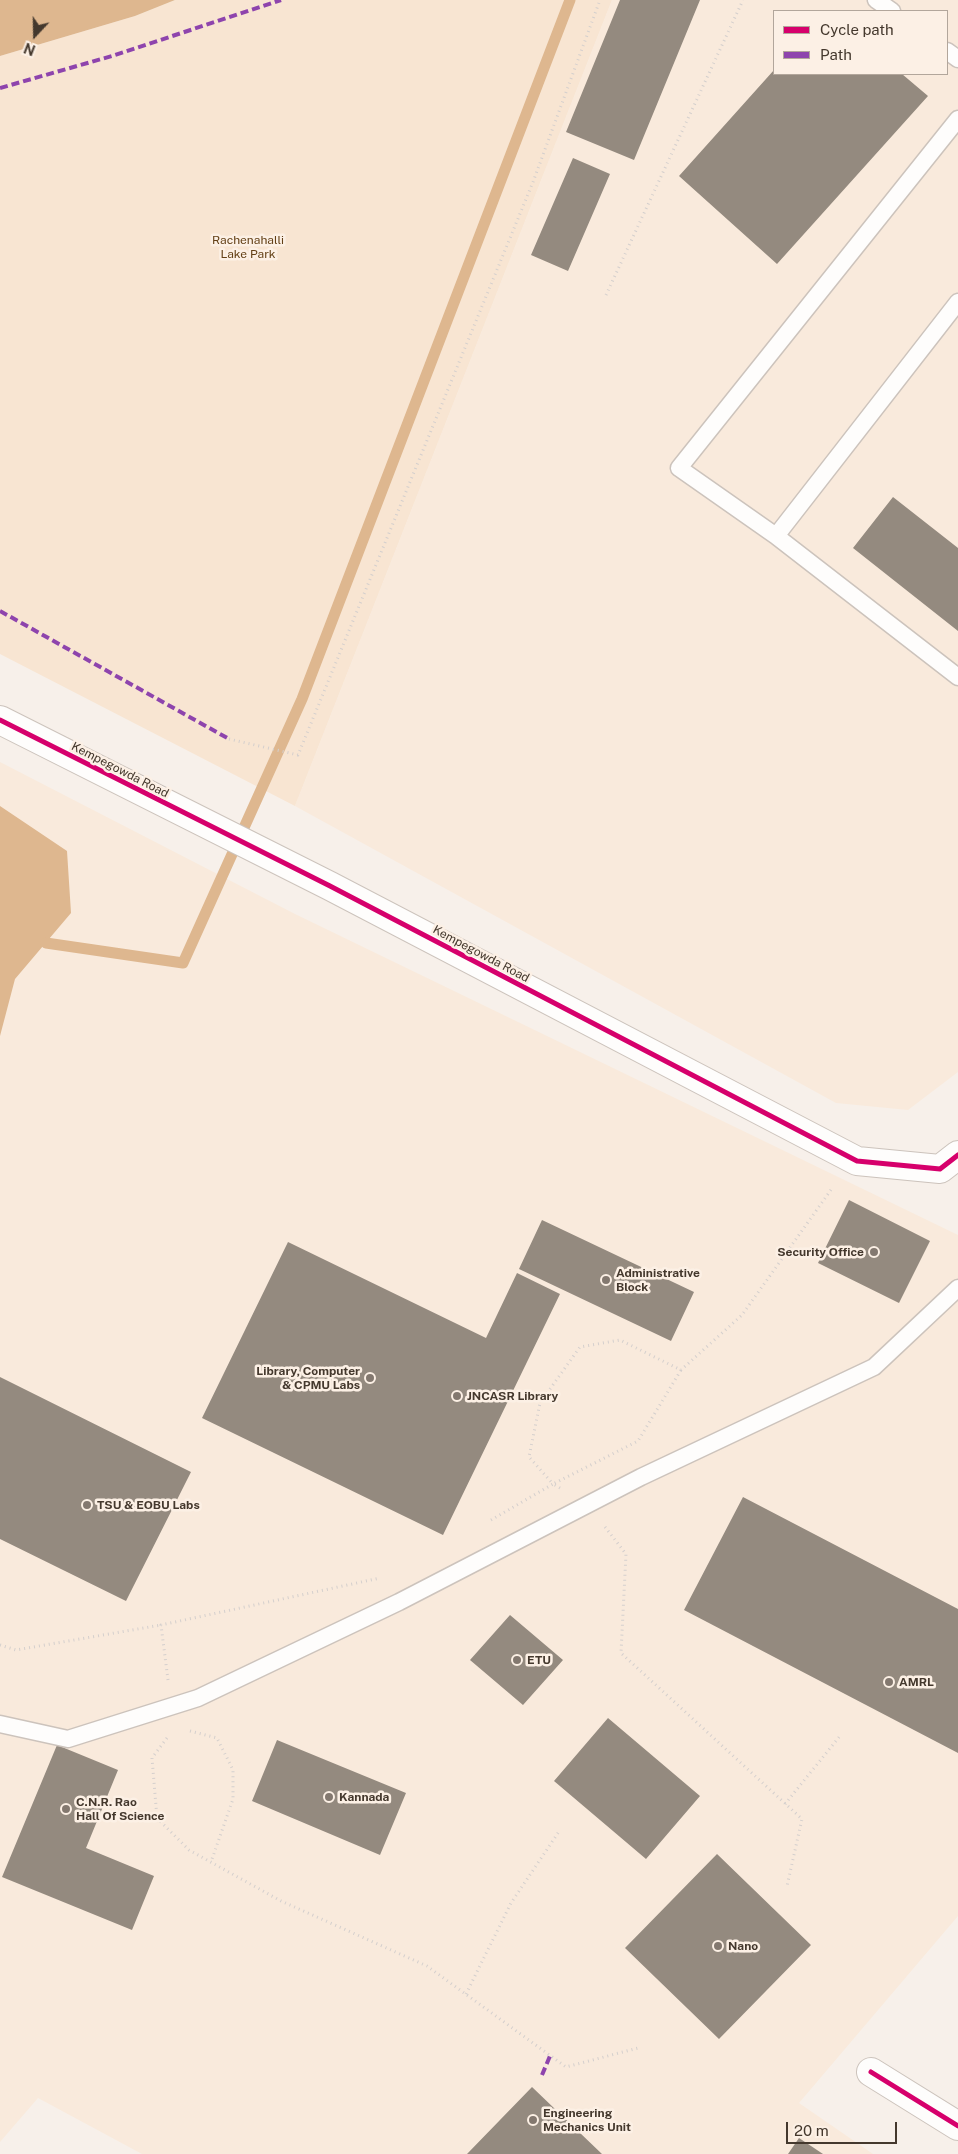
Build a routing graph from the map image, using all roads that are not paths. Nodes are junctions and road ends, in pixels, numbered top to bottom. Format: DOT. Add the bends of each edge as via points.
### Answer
graph roads {
  1 [pos="876,0"];
  2 [pos="891,10"];
  3 [pos="958,119"];
  4 [pos="958,302"];
  5 [pos="776,536"];
  6 [pos="958,677"];
  7 [pos="0,720"];
  8 [pos="958,1156"];
  9 [pos="958,1288"];
  10 [pos="0,1724"];
  11 [pos="871,2072"];
  12 [pos="958,2126"];
  1 -- 2 [label="lane"];
  3 -- 5 [label="lane" via="679,468"];
  4 -- 5 [label="lane"];
  5 -- 6 [label="lane"];
  7 -- 8 [label="street, Kempegowda Road" via="852,1159 940,1169"];
  9 -- 10 [label="lane" via="874,1367 588,1504 390,1606 198,1698 68,1739"];
  11 -- 12 [label="street"];
}
